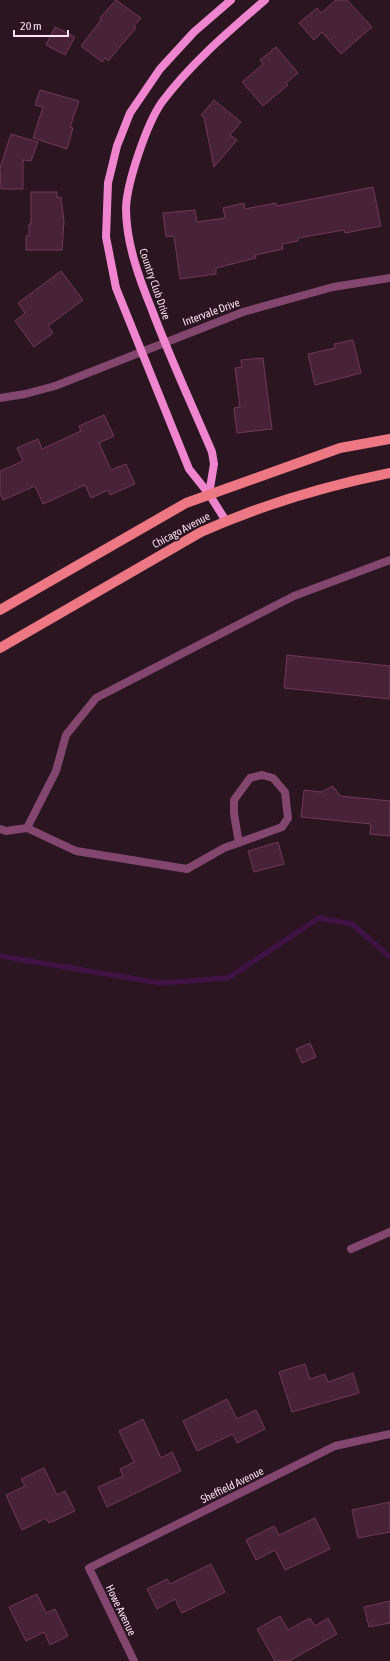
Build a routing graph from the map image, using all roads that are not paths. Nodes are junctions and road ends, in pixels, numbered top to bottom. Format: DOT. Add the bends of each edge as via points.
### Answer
graph roads {
  1 [pos="231,0"];
  2 [pos="265,0"];
  3 [pos="390,278"];
  4 [pos="164,342"];
  5 [pos="140,351"];
  6 [pos="0,398"];
  7 [pos="390,439"];
  8 [pos="390,473"];
  9 [pos="209,494"];
  10 [pos="226,521"];
  11 [pos="390,560"];
  12 [pos="0,610"];
  13 [pos="0,648"];
  14 [pos="27,828"];
  15 [pos="0,829"];
  16 [pos="239,843"];
  17 [pos="390,1232"];
  18 [pos="351,1249"];
  19 [pos="390,1434"];
  20 [pos="89,1568"];
  21 [pos="134,1661"];
  1 -- 5 [label="street" via="194,32 160,69 130,113 117,146 108,183 106,237 116,288"];
  2 -- 4 [label="street, Country Club Drive" via="213,45 175,86 161,104 134,167 126,207 131,246 141,282"];
  3 -- 4 [label="street, Intervale Drive" via="333,287 243,312"];
  4 -- 5 [label="street, Intervale Drive"];
  4 -- 9 [label="street, Country Club Drive" via="212,452 214,464"];
  5 -- 6 [label="street, Intervale Drive" via="55,386"];
  5 -- 9 [label="street" via="189,469"];
  7 -- 9 [label="main road, Chicago Avenue" via="340,448"];
  8 -- 10 [label="main road, Chicago Avenue" via="342,482"];
  9 -- 10 [label="street"];
  9 -- 12 [label="main road, Chicago Avenue" via="158,518"];
  10 -- 13 [label="main road, Chicago Avenue" via="166,551"];
  11 -- 14 [label="street" via="294,596 96,698 66,735 56,771"];
  14 -- 15 [label="street" via="6,831"];
  14 -- 16 [label="street" via="76,851 187,869 224,848"];
  16 -- 16 [label="street" via="282,827 288,818 285,792 273,778 250,778 234,800"];
  17 -- 18 [label="street"];
  19 -- 20 [label="street, Sheffield Avenue" via="335,1446"];
  20 -- 21 [label="street, Howe Avenue"];
}
